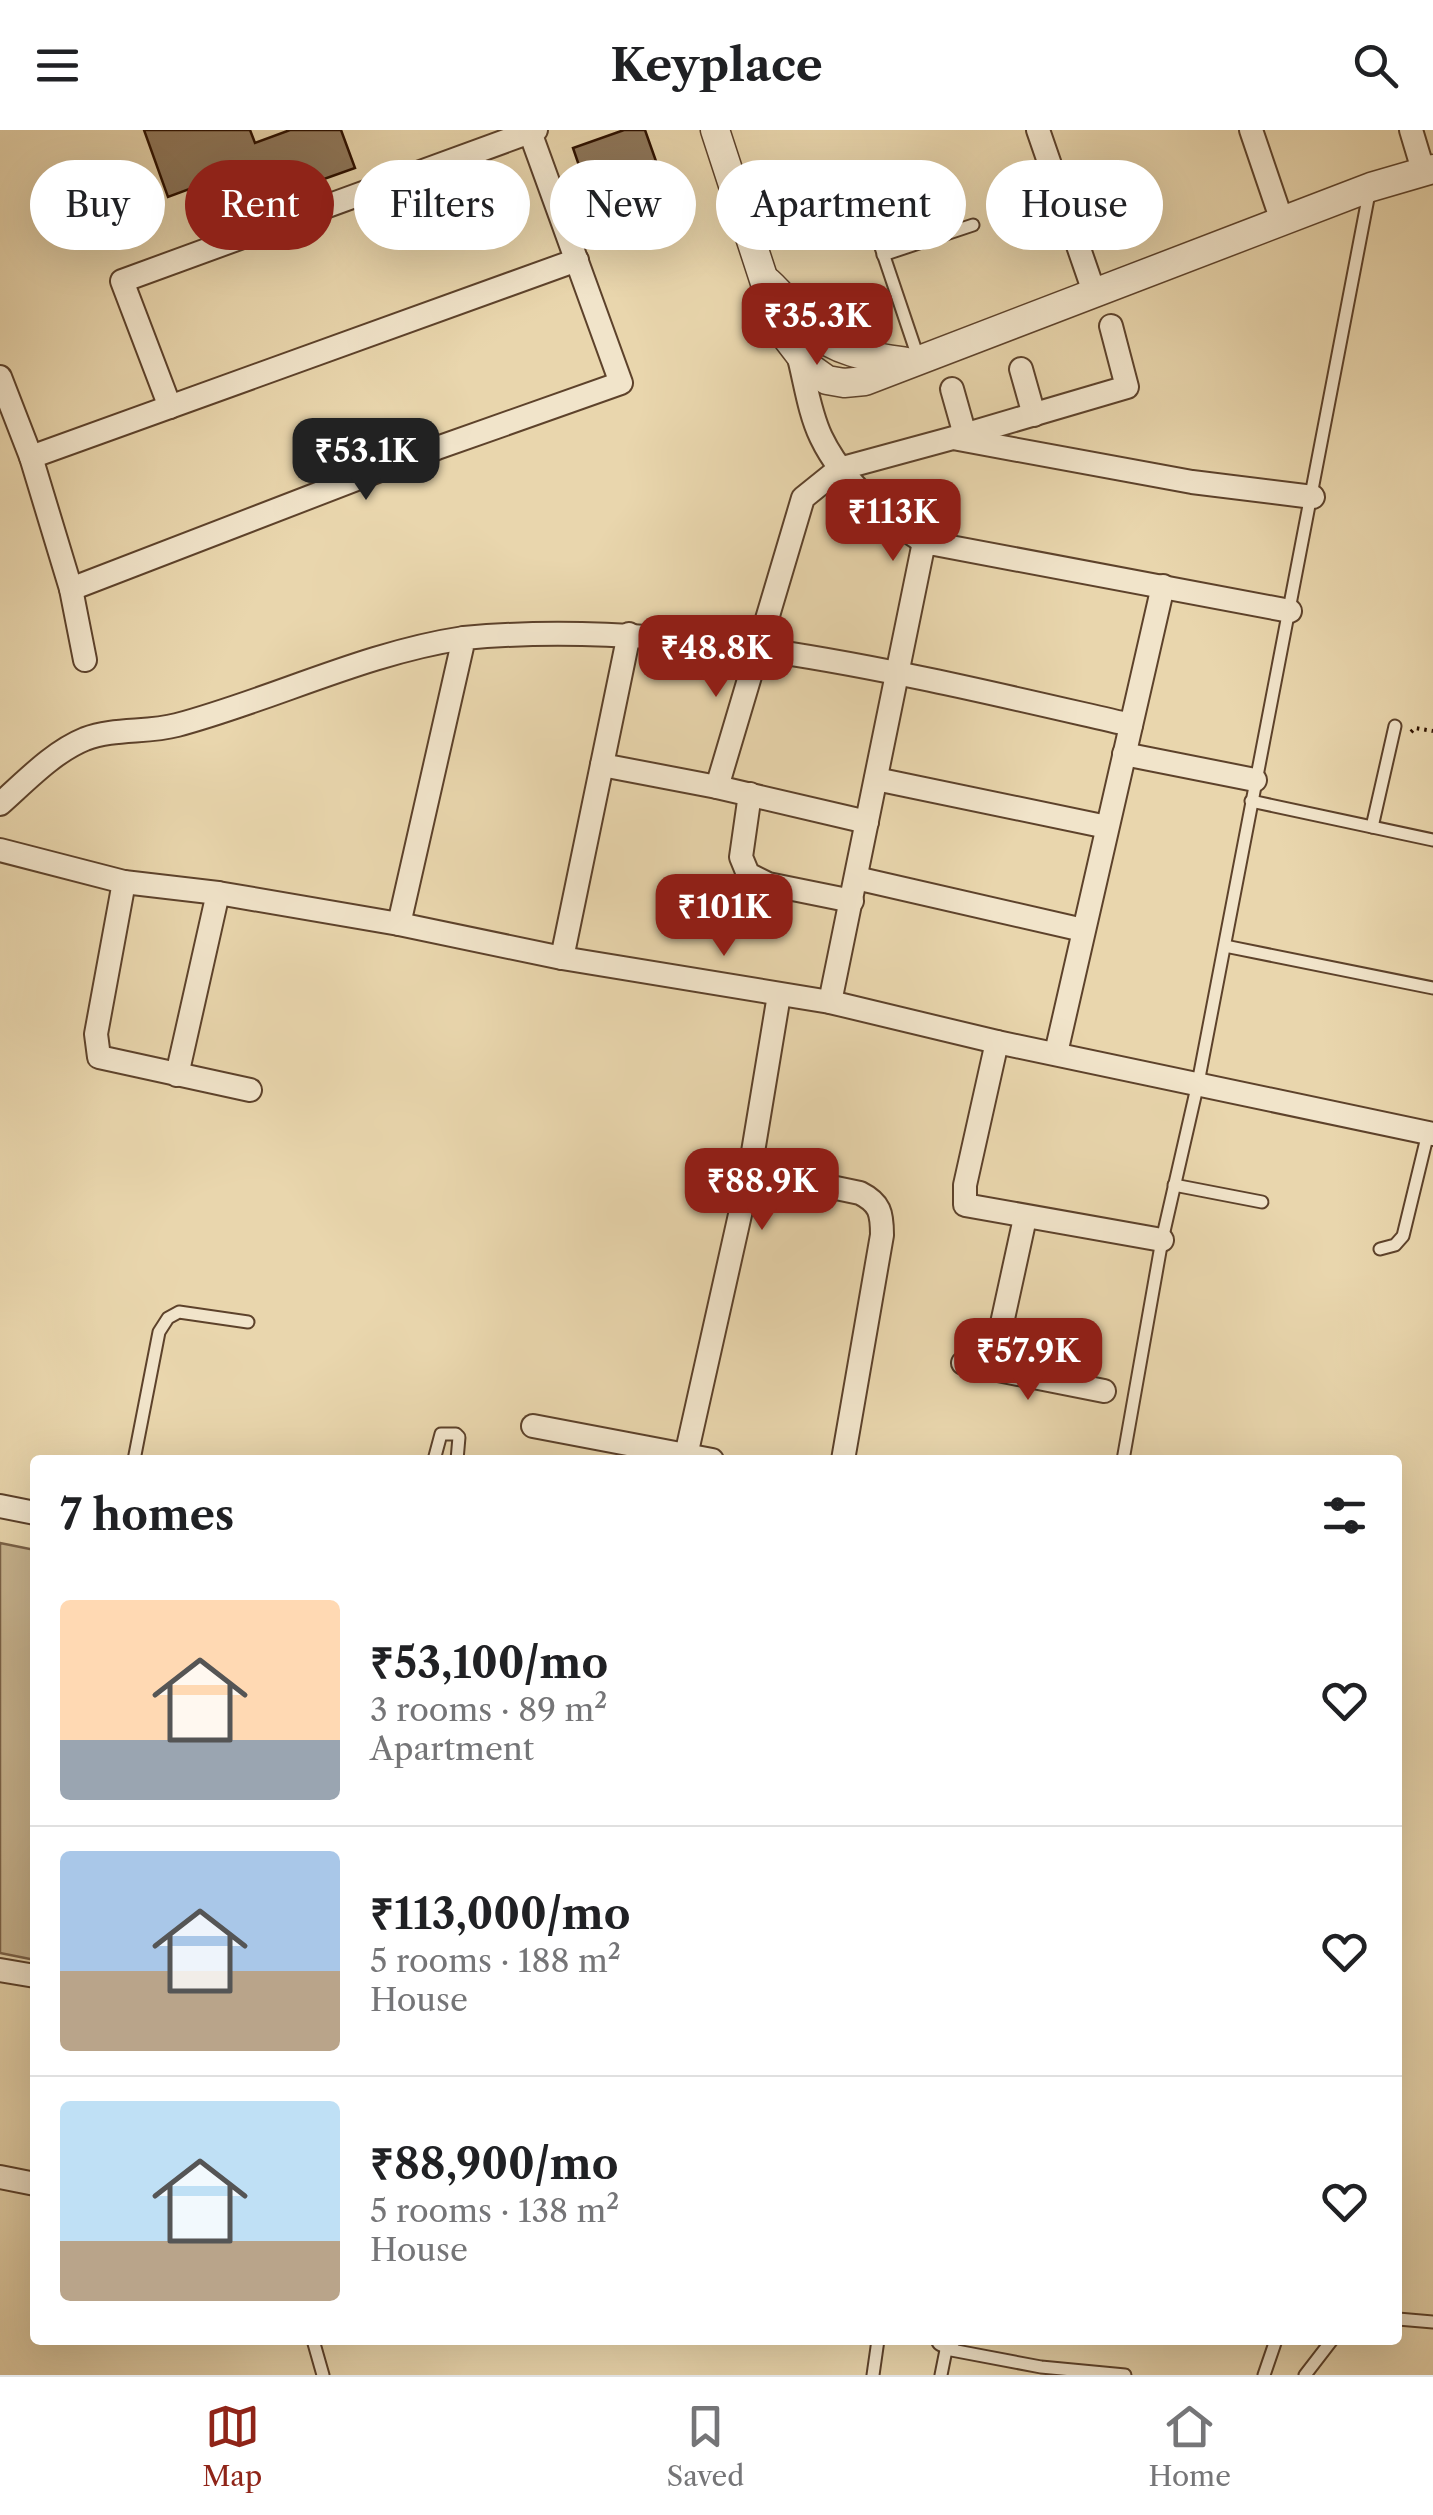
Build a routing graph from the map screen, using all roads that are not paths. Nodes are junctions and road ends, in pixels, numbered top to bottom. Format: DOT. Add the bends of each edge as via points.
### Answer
graph roads {
  1 [pos="716,130"];
  2 [pos="1038,130"];
  3 [pos="1251,130"];
  4 [pos="1411,130"];
  5 [pos="533,131"];
  6 [pos="726,160"];
  7 [pos="1428,170"];
  8 [pos="1371,186"];
  9 [pos="1282,221"];
  10 [pos="973,224"];
  11 [pos="756,250"];
  12 [pos="882,250"];
  13 [pos="884,255"];
  14 [pos="576,260"];
  15 [pos="767,282"];
  16 [pos="1094,292"];
  17 [pos="1111,326"];
  18 [pos="798,354"];
  19 [pos="916,361"];
  20 [pos="1021,369"];
  21 [pos="0,377"];
  22 [pos="952,389"];
  23 [pos="170,407"];
  24 [pos="1034,414"];
  25 [pos="959,437"];
  26 [pos="31,457"];
  27 [pos="839,470"];
  28 [pos="1313,497"];
  29 [pos="924,542"];
  30 [pos="1163,586"];
  31 [pos="70,589"];
  32 [pos="1290,611"];
  33 [pos="629,634"];
  34 [pos="464,638"];
  35 [pos="758,652"];
  36 [pos="86,660"];
  37 [pos="898,672"];
  38 [pos="1131,724"];
  39 [pos="1395,726"];
  40 [pos="1124,754"];
  41 [pos="602,765"];
  42 [pos="876,778"];
  43 [pos="717,787"];
  44 [pos="1253,791"];
  45 [pos="750,794"];
  46 [pos="0,804"];
  47 [pos="868,822"];
  48 [pos="1107,827"];
  49 [pos="1372,827"];
  50 [pos="1433,840"];
  51 [pos="0,850"];
  52 [pos="124,882"];
  53 [pos="854,889"];
  54 [pos="218,894"];
  55 [pos="398,924"];
  56 [pos="1083,930"];
  57 [pos="1225,946"];
  58 [pos="562,958"];
  59 [pos="1433,988"];
  60 [pos="779,995"];
  61 [pos="830,1002"];
  62 [pos="997,1042"];
  63 [pos="1056,1053"];
  64 [pos="177,1075"];
  65 [pos="1198,1083"];
  66 [pos="250,1090"];
  67 [pos="1430,1134"];
  68 [pos="750,1170"];
  69 [pos="1174,1186"];
  70 [pos="1262,1202"];
  71 [pos="1025,1218"];
  72 [pos="1162,1240"];
  73 [pos="1380,1250"];
  74 [pos="248,1322"];
  75 [pos="963,1364"];
  76 [pos="992,1369"];
  77 [pos="1104,1390"];
  78 [pos="534,1426"];
  79 [pos="135,1455"];
  80 [pos="435,1455"];
  81 [pos="457,1455"];
  82 [pos="675,1455"];
  83 [pos="685,1455"];
  84 [pos="844,1455"];
  85 [pos="1124,1455"];
  86 [pos="0,1506"];
  87 [pos="30,1512"];
  88 [pos="0,1970"];
  89 [pos="30,1975"];
  90 [pos="0,2177"];
  91 [pos="30,2183"];
  92 [pos="1402,2319"];
  93 [pos="1433,2322"];
  94 [pos="314,2345"];
  95 [pos="877,2345"];
  96 [pos="946,2345"];
  97 [pos="958,2345"];
  98 [pos="1274,2345"];
  99 [pos="1328,2345"];
  100 [pos="323,2375"];
  101 [pos="873,2375"];
  102 [pos="941,2375"];
  103 [pos="1125,2375"];
  104 [pos="1264,2375"];
  105 [pos="1305,2375"];
  1 -- 6 [label="street"];
  2 -- 16 [label="street"];
  3 -- 9 [label="street"];
  4 -- 7 [label="street"];
  5 -- 14 [label="street"];
  5 -- 23 [label="street" via="122,281"];
  7 -- 8 [label="street"];
  8 -- 9 [label="street"];
  8 -- 28 [label="lane"];
  9 -- 16 [label="street"];
  10 -- 13 [label="lane"];
  11 -- 15 [label="street"];
  12 -- 13 [label="lane"];
  13 -- 19 [label="lane"];
  14 -- 23 [label="street"];
  14 -- 31 [label="street" via="622,383"];
  15 -- 18 [label="street" via="780,329"];
  15 -- 19 [label="street" via="834,345 860,356"];
  16 -- 19 [label="street"];
  17 -- 24 [label="street" via="1128,387"];
  18 -- 19 [label="street" via="827,380 844,383"];
  18 -- 27 [label="street" via="819,434"];
  20 -- 24 [label="street"];
  21 -- 26 [label="street"];
  22 -- 25 [label="street"];
  23 -- 26 [label="street"];
  24 -- 25 [label="street"];
  25 -- 27 [label="street"];
  25 -- 28 [label="street" via="1192,482"];
  26 -- 31 [label="street"];
  27 -- 29 [label="street"];
  27 -- 35 [label="street" via="803,498"];
  28 -- 32 [label="lane"];
  29 -- 30 [label="street"];
  29 -- 37 [label="street"];
  30 -- 32 [label="street"];
  30 -- 38 [label="street"];
  31 -- 36 [label="street"];
  32 -- 44 [label="lane"];
  33 -- 34 [label="street"];
  33 -- 35 [label="street"];
  33 -- 41 [label="street"];
  34 -- 46 [label="street" via="350,666 173,726 88,738 66,748"];
  34 -- 55 [label="street"];
  35 -- 37 [label="street"];
  35 -- 43 [label="street"];
  37 -- 38 [label="street"];
  37 -- 42 [label="street"];
  38 -- 40 [label="street"];
  39 -- 49 [label="lane"];
  40 -- 44 [label="street"];
  40 -- 48 [label="street"];
  41 -- 43 [label="street"];
  41 -- 58 [label="street"];
  42 -- 47 [label="street"];
  42 -- 48 [label="street"];
  43 -- 45 [label="street"];
  44 -- 49 [label="lane"];
  44 -- 57 [label="lane"];
  45 -- 47 [label="street"];
  45 -- 53 [label="street" via="742,857 748,874 768,884"];
  47 -- 53 [label="street"];
  48 -- 56 [label="street"];
  49 -- 50 [label="lane"];
  51 -- 52 [label="street"];
  52 -- 54 [label="street"];
  52 -- 64 [label="street" via="96,1034 99,1057"];
  53 -- 56 [label="street"];
  53 -- 61 [label="street"];
  54 -- 55 [label="street"];
  54 -- 64 [label="street"];
  55 -- 58 [label="street"];
  56 -- 63 [label="street"];
  57 -- 59 [label="lane"];
  57 -- 65 [label="lane"];
  58 -- 60 [label="street"];
  60 -- 61 [label="street"];
  60 -- 68 [label="street"];
  61 -- 62 [label="street"];
  62 -- 63 [label="street"];
  62 -- 71 [label="street" via="965,1205"];
  63 -- 65 [label="street"];
  64 -- 66 [label="street"];
  65 -- 67 [label="street"];
  65 -- 69 [label="lane"];
  67 -- 73 [label="lane" via="1403,1236"];
  68 -- 83 [label="street"];
  68 -- 84 [label="street" via="860,1193 882,1214"];
  69 -- 70 [label="lane"];
  69 -- 72 [label="lane"];
  71 -- 72 [label="street"];
  71 -- 76 [label="street"];
  72 -- 85 [label="lane"];
  74 -- 79 [label="lane" via="179,1312 168,1318"];
  75 -- 76 [label="street"];
  76 -- 77 [label="street"];
  78 -- 82 [label="street"];
  80 -- 81 [label="lane" via="446,1432 459,1438"];
  86 -- 87 [label="street"];
  88 -- 89 [label="street"];
  90 -- 91 [label="street"];
  92 -- 93 [label="lane"];
  94 -- 100 [label="lane"];
  95 -- 101 [label="lane"];
  96 -- 102 [label="lane"];
  97 -- 103 [label="lane" via="1042,2367"];
  98 -- 104 [label="lane"];
  99 -- 105 [label="lane"];
}
